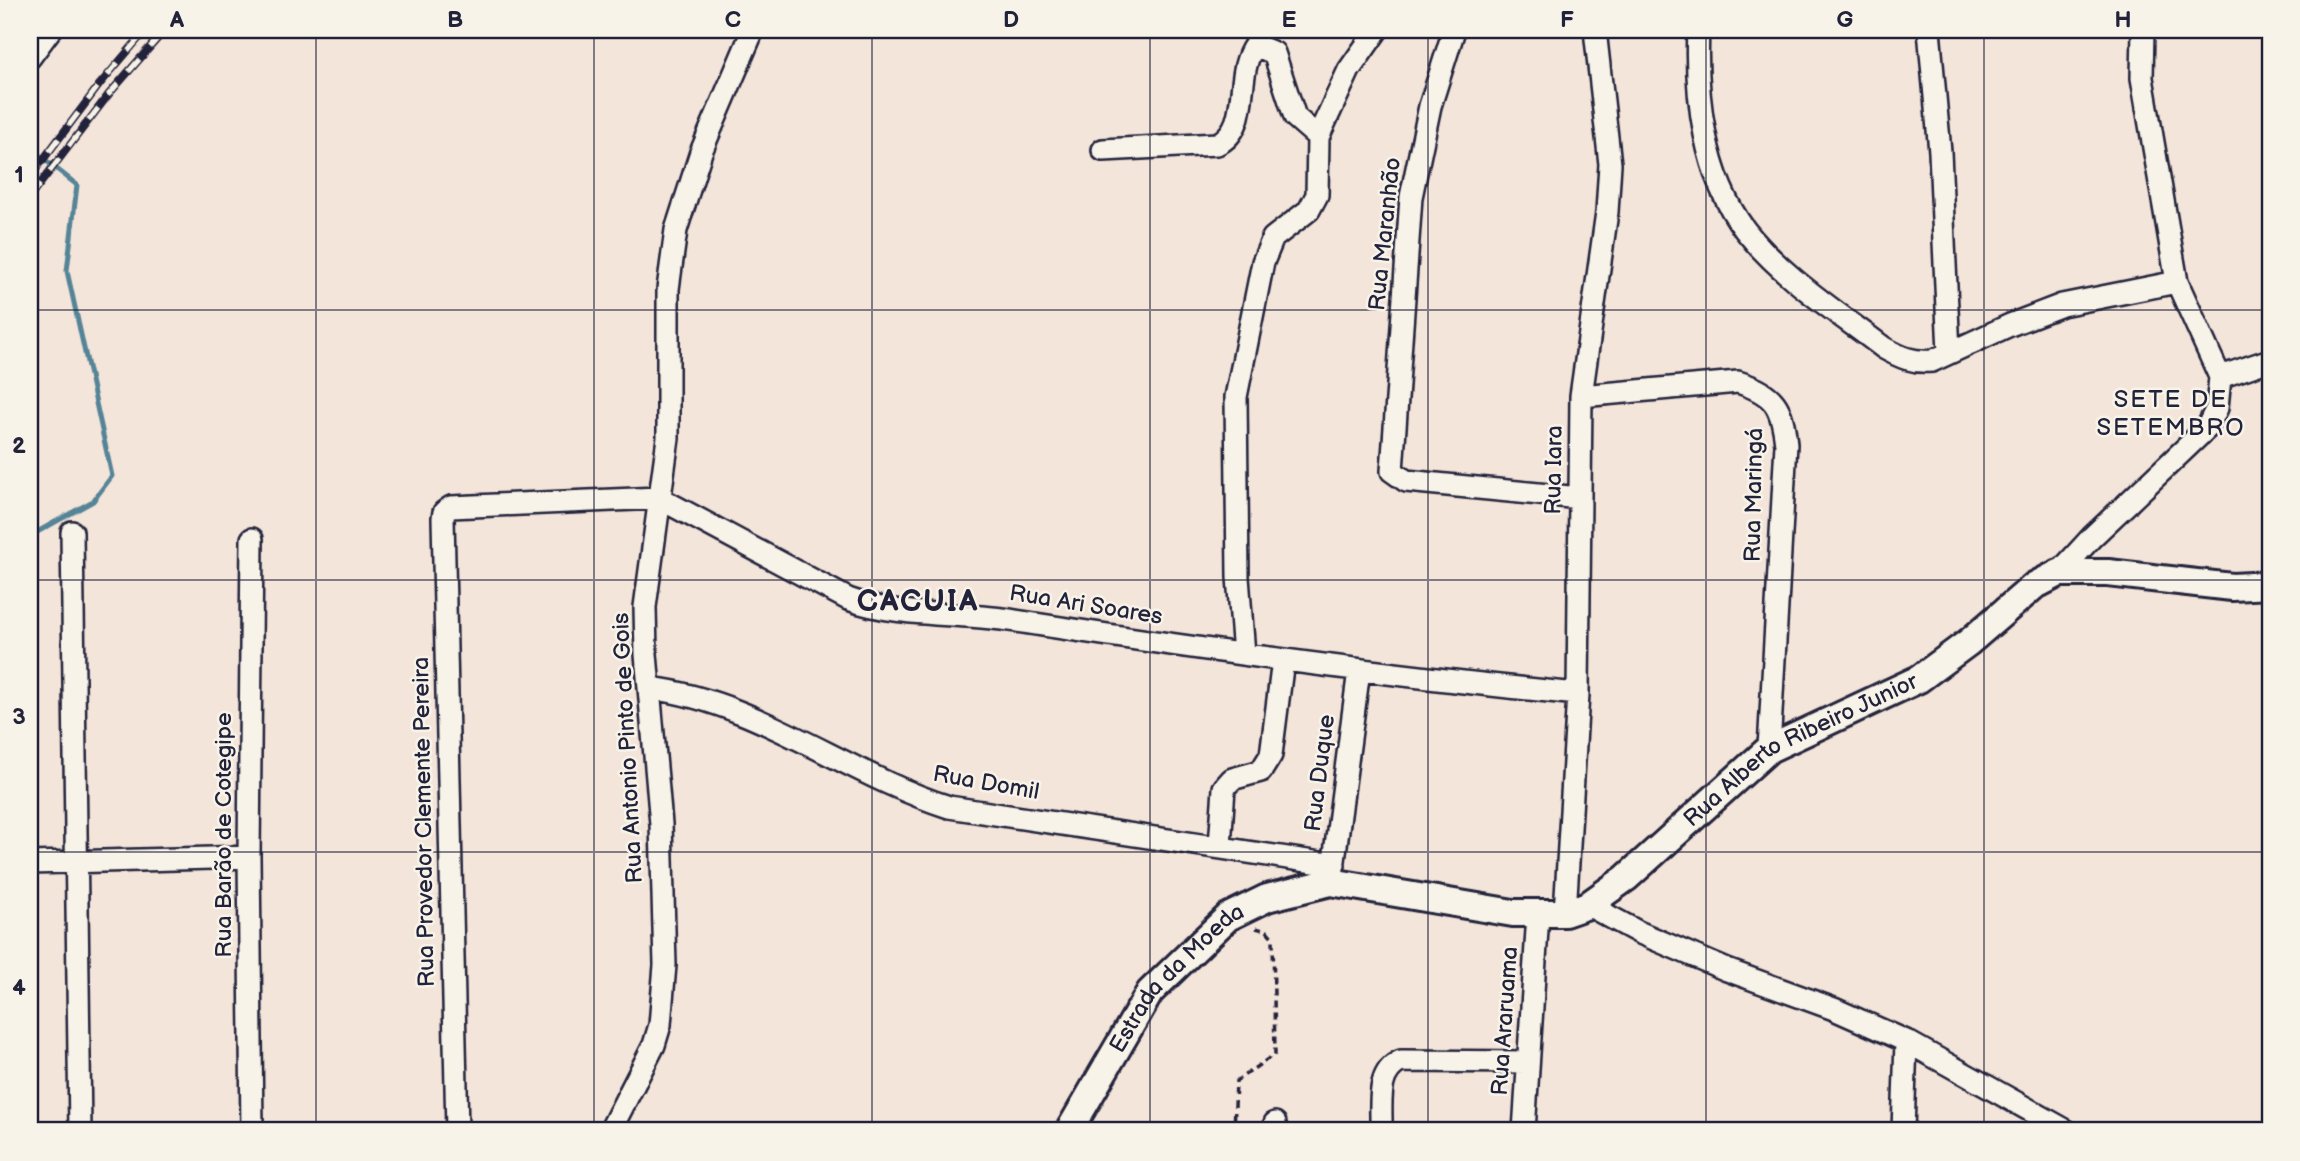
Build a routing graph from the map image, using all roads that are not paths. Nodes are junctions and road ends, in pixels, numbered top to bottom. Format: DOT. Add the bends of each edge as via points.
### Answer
graph roads {
  1 [pos="50,30"];
  2 [pos="752,30"];
  3 [pos="1377,30"];
  4 [pos="1454,30"];
  5 [pos="1595,30"];
  6 [pos="1698,30"];
  7 [pos="1929,30"];
  8 [pos="2143,30"];
  9 [pos="30,57"];
  10 [pos="1318,137"];
  11 [pos="1103,150"];
  12 [pos="2177,282"];
  13 [pos="1949,354"];
  14 [pos="2270,360"];
  15 [pos="2220,377"];
  16 [pos="1581,396"];
  17 [pos="659,498"];
  18 [pos="1580,498"];
  19 [pos="72,532"];
  20 [pos="252,539"];
  21 [pos="2059,573"];
  22 [pos="2270,585"];
  23 [pos="1244,654"];
  24 [pos="1283,660"];
  25 [pos="1359,670"];
  26 [pos="650,688"];
  27 [pos="1578,694"];
  28 [pos="1769,749"];
  29 [pos="1220,846"];
  30 [pos="249,857"];
  31 [pos="30,863"];
  32 [pos="76,863"];
  33 [pos="1332,873"];
  34 [pos="1577,909"];
  35 [pos="1538,914"];
  36 [pos="1906,1041"];
  37 [pos="1528,1062"];
  38 [pos="80,1131"];
  39 [pos="252,1131"];
  40 [pos="457,1131"];
  41 [pos="610,1131"];
  42 [pos="1069,1131"];
  43 [pos="1381,1131"];
  44 [pos="1524,1131"];
  45 [pos="1903,1131"];
  46 [pos="2067,1131"];
  1 -- 9 [label="street"];
  2 -- 17 [label="street, Rua Antonio Pinto de Gois" via="701,152 676,230 668,289 668,438"];
  3 -- 10 [label="street" via="1349,69"];
  4 -- 18 [label="street, Rua Maranhão" via="1430,106 1411,197 1392,471 1406,481"];
  5 -- 16 [label="street, Rua Iara" via="1610,163"];
  6 -- 13 [label="street" via="1698,76 1711,160 1725,198 1745,230 1799,282 1884,348 1919,362"];
  7 -- 13 [label="street"];
  8 -- 12 [label="street" via="2142,78"];
  10 -- 11 [label="street" via="1295,117 1274,53 1255,45 1244,66 1236,127 1229,138 1216,144"];
  10 -- 23 [label="street" via="1317,195 1310,210 1273,237 1263,262 1236,397 1238,577"];
  12 -- 13 [label="street" via="2062,306"];
  12 -- 15 [label="street"];
  14 -- 15 [label="street"];
  15 -- 21 [label="street" via="2217,408 2207,428"];
  16 -- 18 [label="street, Rua Iara"];
  16 -- 28 [label="street, Rua Maringá" via="1738,382 1756,388 1776,404 1786,444"];
  17 -- 23 [label="street, Rua Ari Soares" via="870,607 969,614"];
  17 -- 26 [label="street, Rua Antonio Pinto de Gois" via="645,607"];
  17 -- 40 [label="street, Rua Provedor Clemente Pereira" via="451,507 444,512"];
  18 -- 27 [label="street, Rua Iara"];
  19 -- 32 [label="street"];
  20 -- 30 [label="street, Rua Barão de Cotegipe"];
  21 -- 22 [label="main road" via="2108,573 2232,587"];
  21 -- 28 [label="main road, Rua Alberto Ribeiro Junior" via="2034,586 1919,679"];
  23 -- 24 [label="street, Rua Ari Soares"];
  24 -- 25 [label="street, Rua Ari Soares"];
  24 -- 29 [label="street" via="1272,755 1261,771 1232,779 1224,788"];
  25 -- 27 [label="street, Rua Ari Soares"];
  25 -- 33 [label="street, Rua Duque"];
  26 -- 29 [label="street, Rua Domil" via="688,693 748,714 904,793 949,807"];
  26 -- 41 [label="street, Rua Antonio Pinto de Gois" via="661,824 665,965 660,1024"];
  27 -- 34 [label="street, Rua Iara"];
  28 -- 34 [label="main road, Rua Alberto Ribeiro Junior" via="1626,878"];
  29 -- 33 [label="street, Rua Domil"];
  30 -- 32 [label="street"];
  30 -- 39 [label="street, Rua Barão de Cotegipe"];
  31 -- 32 [label="street"];
  32 -- 38 [label="street"];
  33 -- 35 [label="main road" via="1513,913"];
  33 -- 42 [label="main road, Estrada da Moeda" via="1228,917 1150,992"];
  34 -- 35 [label="main road"];
  34 -- 36 [label="street"];
  35 -- 37 [label="street, Rua Araruama"];
  36 -- 45 [label="street"];
  36 -- 46 [label="street"];
  37 -- 43 [label="street" via="1401,1060 1383,1076"];
  37 -- 44 [label="street, Rua Araruama"];
}
